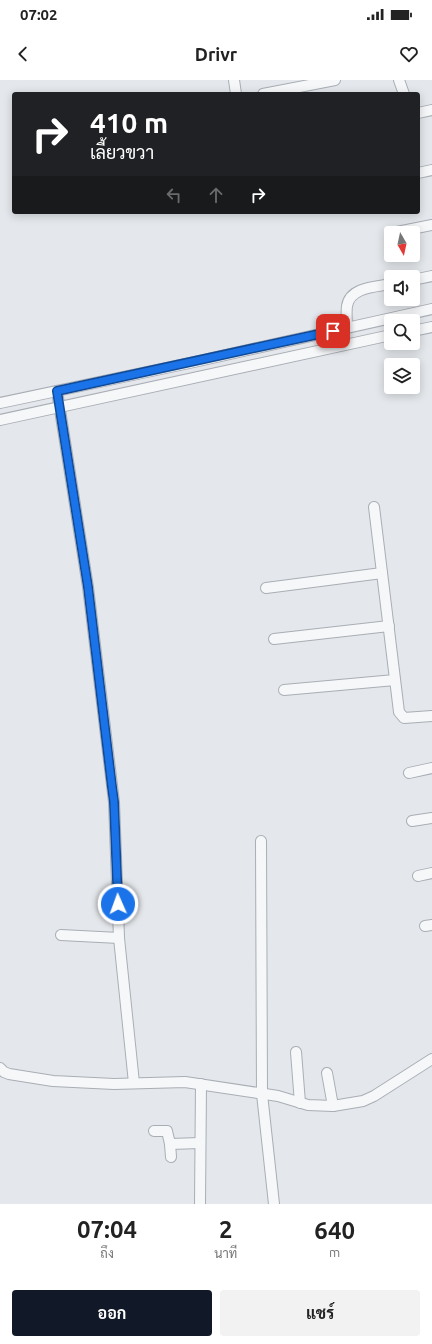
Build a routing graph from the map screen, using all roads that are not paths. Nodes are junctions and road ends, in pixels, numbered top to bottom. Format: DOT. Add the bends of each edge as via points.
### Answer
graph roads {
  1 [pos="234,80"];
  2 [pos="335,80"];
  3 [pos="399,80"];
  4 [pos="298,84"];
  5 [pos="236,92"];
  6 [pos="270,92"];
  7 [pos="403,92"];
  8 [pos="432,110"];
  9 [pos="420,113"];
  10 [pos="432,170"];
  11 [pos="420,173"];
  12 [pos="432,225"];
  13 [pos="420,227"];
  14 [pos="432,276"];
  15 [pos="420,279"];
  16 [pos="384,285"];
  17 [pos="432,309"];
  18 [pos="432,327"];
  19 [pos="347,328"];
  20 [pos="420,330"];
  21 [pos="384,336"];
  22 [pos="59,400"];
  23 [pos="0,402"];
  24 [pos="0,420"];
  25 [pos="374,507"];
  26 [pos="382,573"];
  27 [pos="266,588"];
  28 [pos="389,626"];
  29 [pos="274,639"];
  30 [pos="395,680"];
  31 [pos="284,690"];
  32 [pos="432,716"];
  33 [pos="432,768"];
  34 [pos="408,773"];
  35 [pos="432,818"];
  36 [pos="412,821"];
  37 [pos="262,841"];
  38 [pos="432,873"];
  39 [pos="418,876"];
  40 [pos="61,935"];
  41 [pos="119,938"];
  42 [pos="296,1052"];
  43 [pos="432,1059"];
  44 [pos="0,1068"];
  45 [pos="327,1073"];
  46 [pos="134,1083"];
  47 [pos="200,1084"];
  48 [pos="262,1094"];
  49 [pos="300,1103"];
  50 [pos="333,1106"];
  51 [pos="154,1131"];
  52 [pos="200,1143"];
  53 [pos="170,1144"];
  54 [pos="171,1156"];
  55 [pos="200,1204"];
  56 [pos="274,1204"];
  1 -- 5 [label="street"];
  2 -- 4 [label="street"];
  3 -- 7 [label="street"];
  4 -- 6 [label="street"];
  8 -- 9 [label="street"];
  10 -- 11 [label="street"];
  12 -- 13 [label="street"];
  14 -- 15 [label="street"];
  16 -- 19 [label="street" via="360,290 351,296 347,305"];
  17 -- 19 [label="street"];
  18 -- 20 [label="street"];
  19 -- 22 [label="street"];
  21 -- 22 [label="street"];
  22 -- 23 [label="street"];
  22 -- 24 [label="street"];
  22 -- 41 [label="street" via="88,587 114,802"];
  25 -- 26 [label="street"];
  26 -- 27 [label="street"];
  26 -- 28 [label="street"];
  28 -- 29 [label="street"];
  28 -- 30 [label="street"];
  30 -- 31 [label="street"];
  30 -- 32 [label="street" via="399,712 404,718"];
  33 -- 34 [label="street"];
  35 -- 36 [label="street"];
  37 -- 48 [label="street"];
  38 -- 39 [label="street"];
  40 -- 41 [label="street"];
  41 -- 46 [label="street"];
  42 -- 49 [label="street"];
  43 -- 50 [label="street" via="374,1096 363,1101"];
  44 -- 46 [label="street" via="9,1074 53,1081"];
  45 -- 50 [label="street"];
  46 -- 47 [label="street"];
  47 -- 48 [label="street"];
  47 -- 52 [label="street"];
  48 -- 49 [label="street"];
  48 -- 56 [label="street"];
  49 -- 50 [label="street"];
  51 -- 53 [label="street" via="166,1131"];
  52 -- 53 [label="street"];
  52 -- 55 [label="street"];
  53 -- 54 [label="street"];
}
